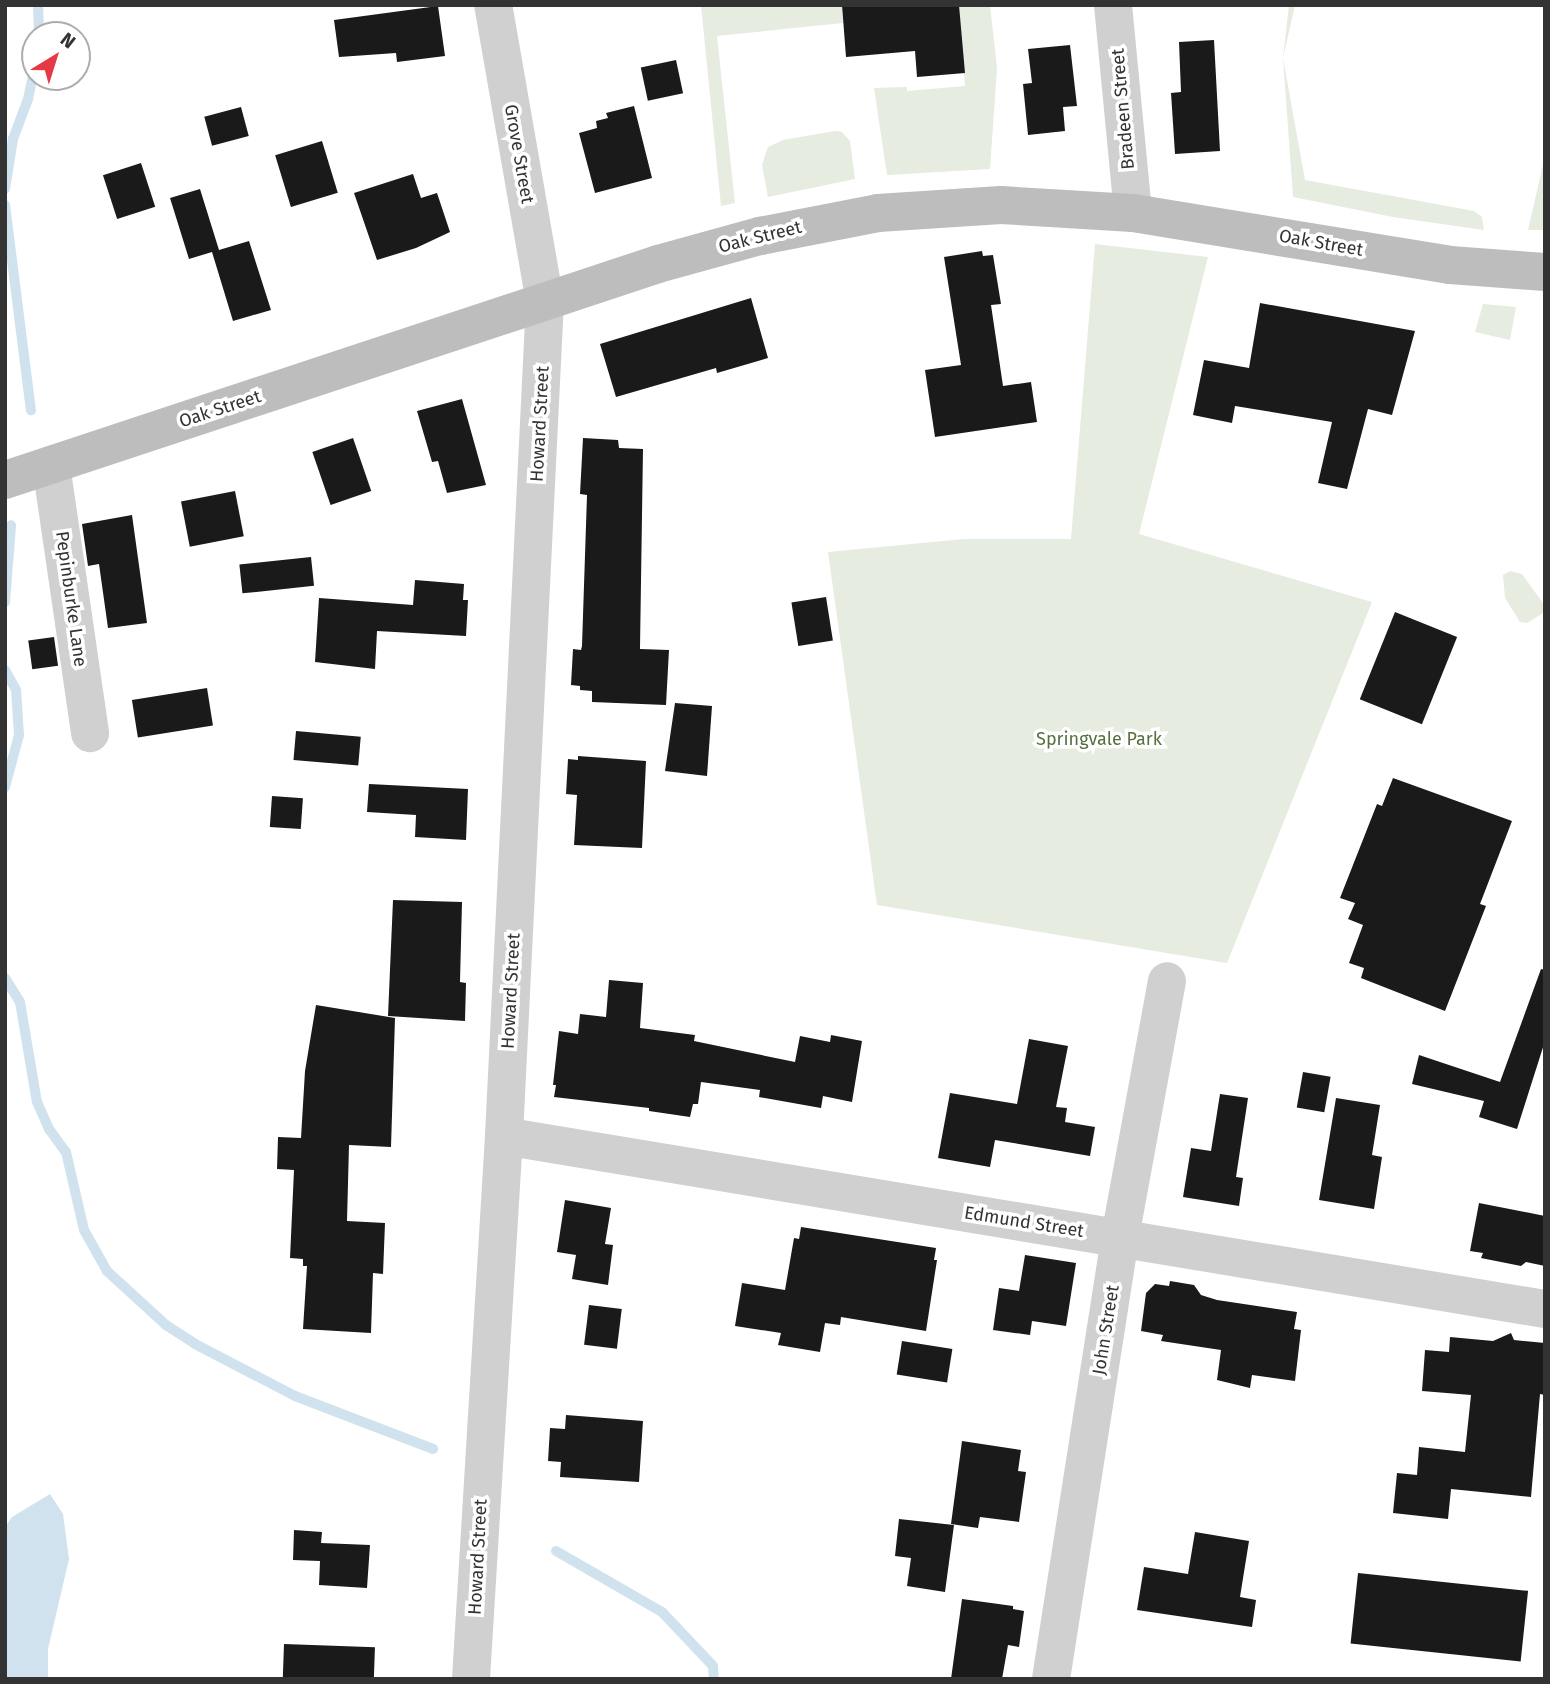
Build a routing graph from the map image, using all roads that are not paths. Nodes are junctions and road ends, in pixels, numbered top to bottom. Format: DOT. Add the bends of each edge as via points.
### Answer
graph roads {
  1 [pos="492,5"];
  2 [pos="1113,5"];
  3 [pos="1133,213"];
  4 [pos="1545,272"];
  5 [pos="545,302"];
  6 [pos="51,465"];
  7 [pos="5,480"];
  8 [pos="90,733"];
  9 [pos="1167,981"];
  10 [pos="504,1136"];
  11 [pos="1120,1237"];
  12 [pos="1545,1309"];
  13 [pos="471,1679"];
  14 [pos="1051,1679"];
  1 -- 5 [label="street, Grove Street"];
  2 -- 3 [label="street, Bradeen Street"];
  3 -- 4 [label="main road, Oak Street" via="1450,265"];
  3 -- 5 [label="main road, Oak Street" via="1001,205 878,213 747,239"];
  5 -- 6 [label="main road, Oak Street"];
  5 -- 10 [label="street, Howard Street"];
  6 -- 7 [label="main road, Oak Street"];
  6 -- 8 [label="street, Pepinburke Lane"];
  9 -- 11 [label="street, John Street"];
  10 -- 11 [label="street, Edmund Street"];
  10 -- 13 [label="street, Howard Street"];
  11 -- 12 [label="street, Edmund Street"];
  11 -- 14 [label="street, John Street"];
}
